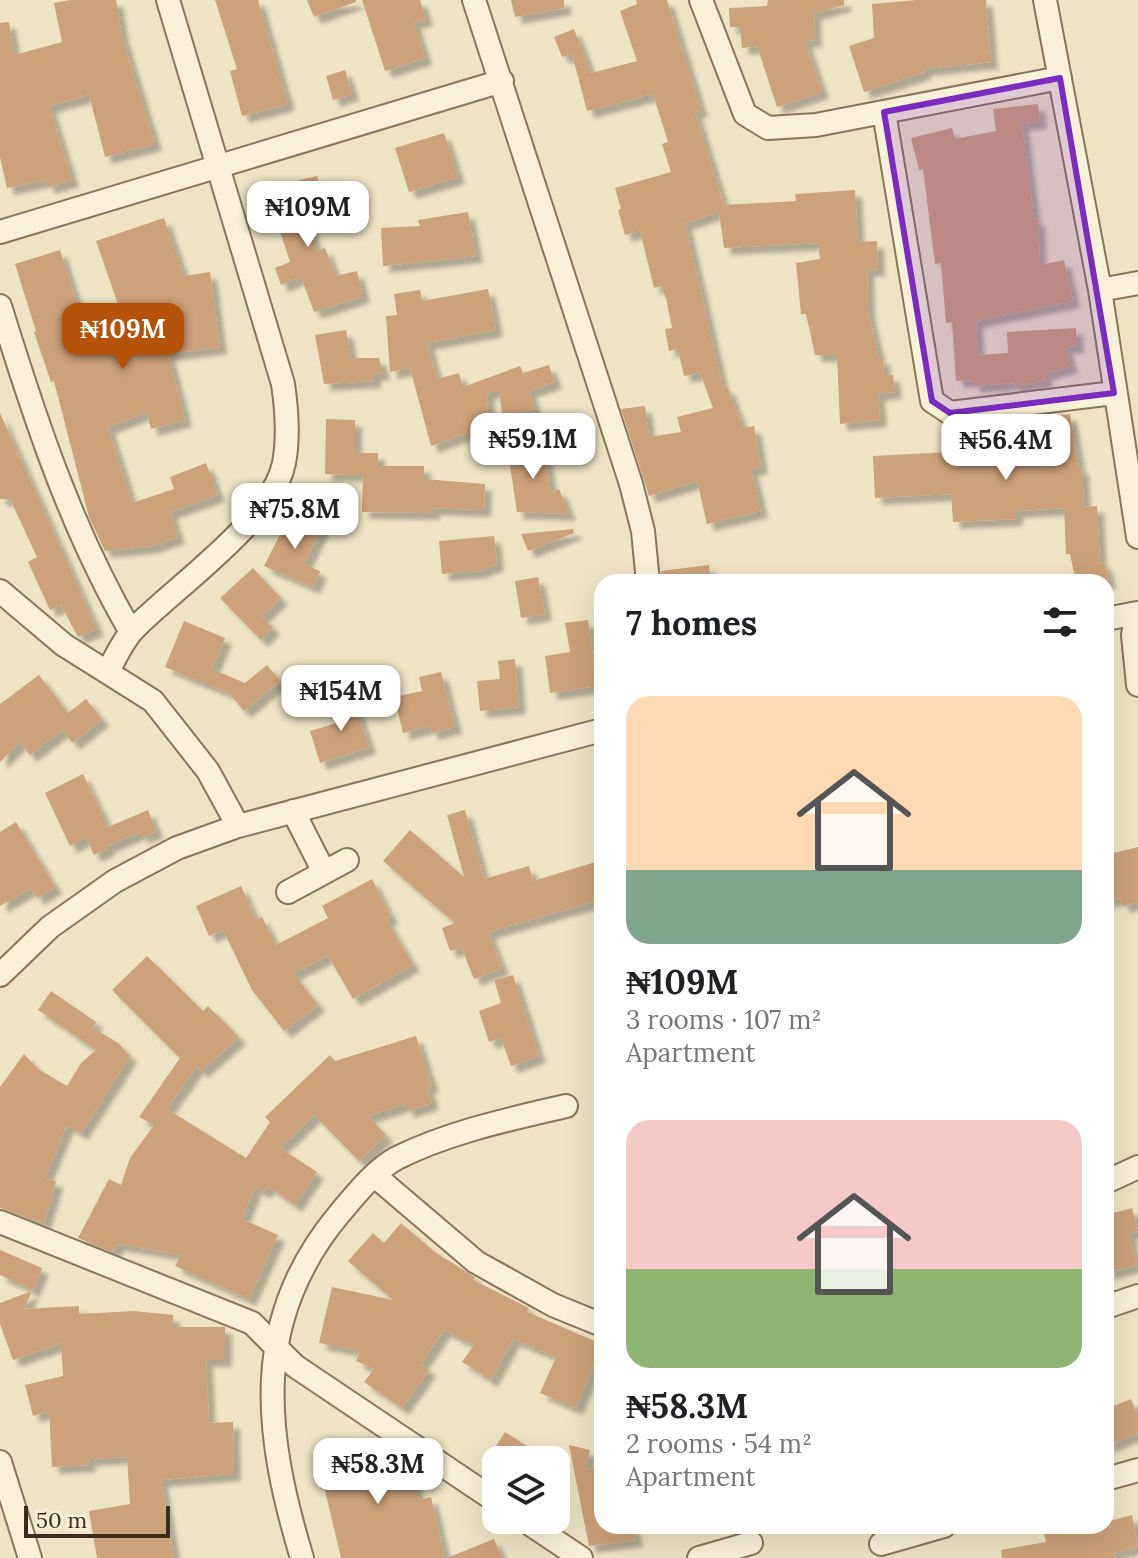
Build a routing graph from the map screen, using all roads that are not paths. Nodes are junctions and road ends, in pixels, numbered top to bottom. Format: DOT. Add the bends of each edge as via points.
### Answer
graph roads {
  1 [pos="168,0"];
  2 [pos="474,0"];
  3 [pos="701,0"];
  4 [pos="1045,0"];
  5 [pos="1060,78"];
  6 [pos="502,81"];
  7 [pos="884,112"];
  8 [pos="217,167"];
  9 [pos="0,232"];
  10 [pos="1138,283"];
  11 [pos="1100,290"];
  12 [pos="0,306"];
  13 [pos="1114,393"];
  14 [pos="1138,537"];
  15 [pos="647,574"];
  16 [pos="0,591"];
  17 [pos="1138,612"];
  18 [pos="1114,617"];
  19 [pos="131,632"];
  20 [pos="108,671"];
  21 [pos="1138,685"];
  22 [pos="594,732"];
  23 [pos="293,811"];
  24 [pos="238,826"];
  25 [pos="347,860"];
  26 [pos="324,872"];
  27 [pos="288,892"];
  28 [pos="0,975"];
  29 [pos="566,1106"];
  30 [pos="1138,1167"];
  31 [pos="375,1176"];
  32 [pos="1114,1178"];
  33 [pos="0,1222"];
  34 [pos="1138,1296"];
  35 [pos="1114,1304"];
  36 [pos="594,1322"];
  37 [pos="274,1344"];
  38 [pos="0,1462"];
  39 [pos="1138,1470"];
  40 [pos="1114,1477"];
  41 [pos="482,1492"];
  42 [pos="545,1534"];
  43 [pos="916,1534"];
  44 [pos="751,1543"];
  45 [pos="881,1544"];
  46 [pos="30,1558"];
  47 [pos="302,1558"];
  48 [pos="581,1558"];
  49 [pos="699,1558"];
  1 -- 8 [label="street"];
  2 -- 6 [label="street"];
  3 -- 7 [label="street" via="745,114 754,122 790,129"];
  4 -- 5 [label="street"];
  5 -- 7 [label="street"];
  5 -- 11 [label="street"];
  6 -- 8 [label="street"];
  6 -- 15 [label="street" via="631,484"];
  7 -- 13 [label="street" via="932,401 950,413"];
  8 -- 9 [label="street"];
  8 -- 19 [label="street" via="283,384 288,423 284,466 269,499 250,521"];
  10 -- 11 [label="street"];
  11 -- 13 [label="street"];
  12 -- 19 [label="street" via="41,440 73,521"];
  13 -- 14 [label="street"];
  16 -- 20 [label="street" via="64,645"];
  17 -- 18 [label="street"];
  17 -- 21 [label="street" via="1133,635"];
  19 -- 20 [label="street"];
  20 -- 24 [label="street" via="153,701 179,731"];
  22 -- 23 [label="street"];
  23 -- 24 [label="street"];
  23 -- 26 [label="street"];
  24 -- 28 [label="street" via="177,848 115,881 50,927"];
  25 -- 26 [label="street"];
  26 -- 27 [label="street"];
  29 -- 31 [label="street" via="447,1139 395,1159"];
  30 -- 32 [label="street"];
  31 -- 36 [label="street" via="476,1262"];
  31 -- 37 [label="street" via="324,1232 290,1289"];
  33 -- 37 [label="street" via="212,1304 252,1323"];
  34 -- 35 [label="street"];
  37 -- 41 [label="street" via="295,1366"];
  37 -- 47 [label="street" via="272,1400 278,1449"];
  38 -- 46 [label="street"];
  39 -- 40 [label="street"];
  42 -- 48 [label="street"];
  43 -- 45 [label="street"];
  44 -- 49 [label="street"];
}
